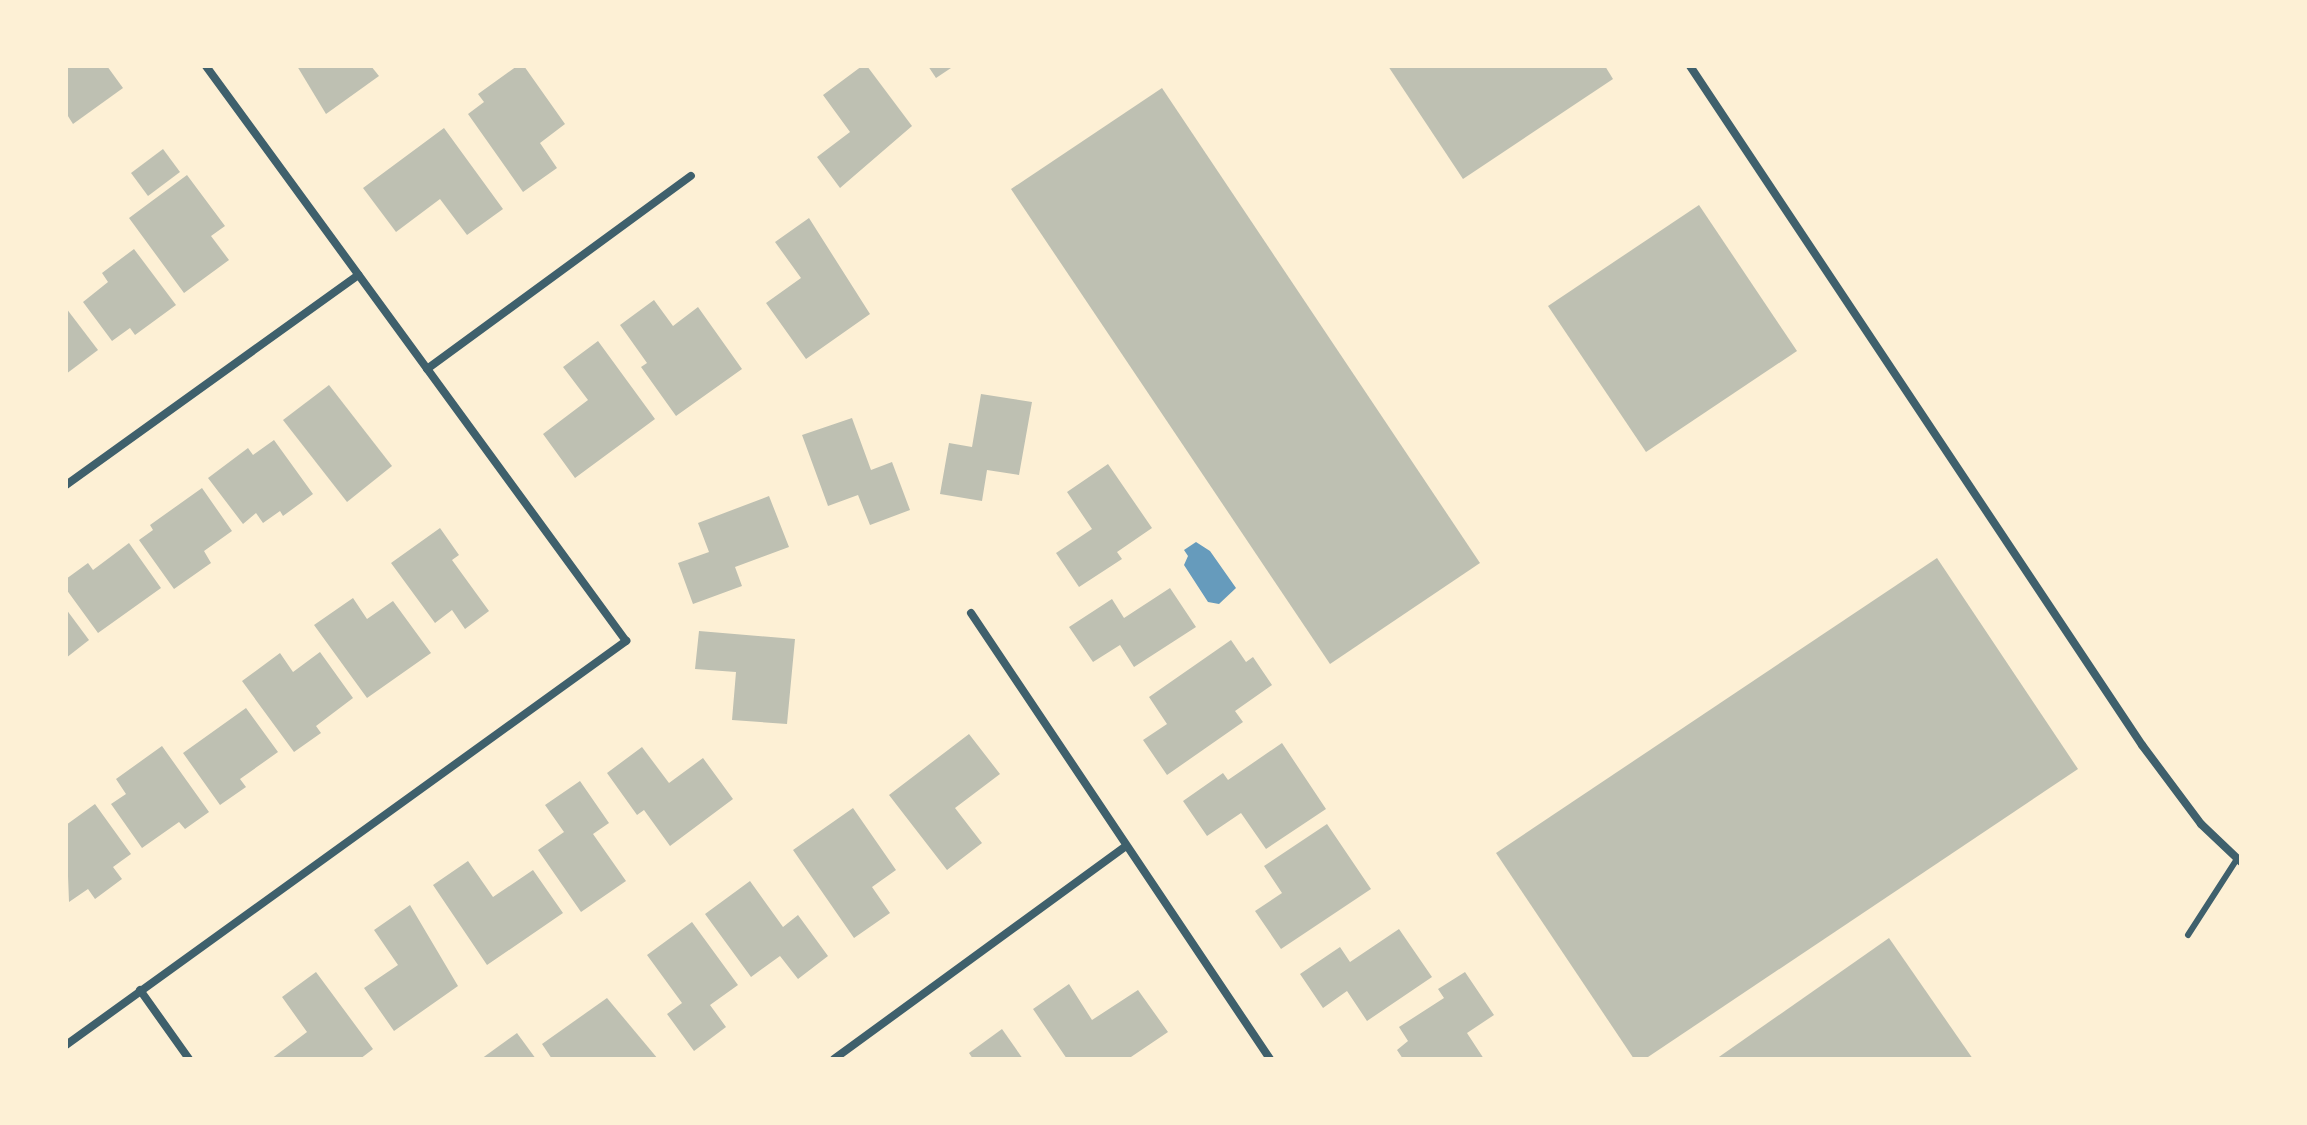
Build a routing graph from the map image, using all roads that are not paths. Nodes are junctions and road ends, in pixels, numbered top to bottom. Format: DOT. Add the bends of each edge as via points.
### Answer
graph roads {
  1 [pos="206,66"];
  2 [pos="1690,66"];
  3 [pos="691,176"];
  4 [pos="358,275"];
  5 [pos="427,369"];
  6 [pos="66,485"];
  7 [pos="971,613"];
  8 [pos="1126,846"];
  9 [pos="2239,860"];
  10 [pos="2188,935"];
  11 [pos="140,990"];
  12 [pos="66,1045"];
  13 [pos="189,1059"];
  14 [pos="834,1059"];
  15 [pos="1270,1059"];
  1 -- 4 [label="street"];
  2 -- 9 [label="street" via="2173,791"];
  3 -- 5 [label="street"];
  4 -- 5 [label="street"];
  4 -- 6 [label="street"];
  5 -- 11 [label="street" via="626,641"];
  7 -- 8 [label="street"];
  8 -- 14 [label="street"];
  8 -- 15 [label="street"];
  9 -- 10 [label="lane"];
  11 -- 12 [label="street"];
  11 -- 13 [label="street"];
}
